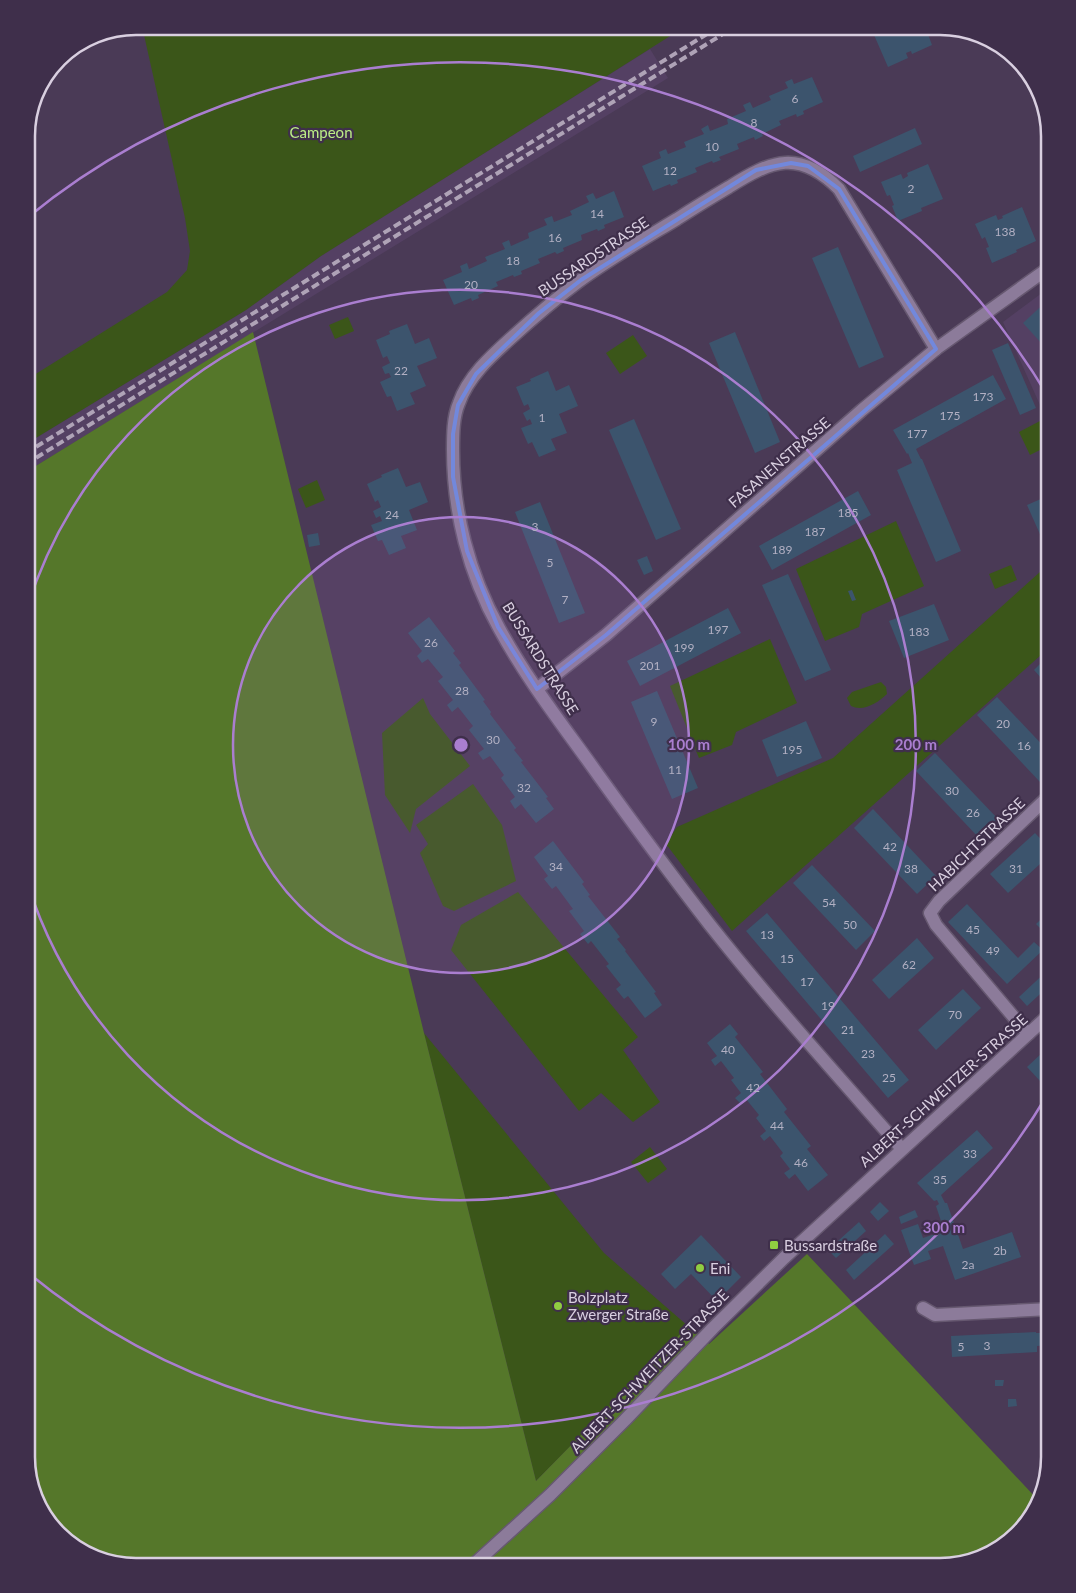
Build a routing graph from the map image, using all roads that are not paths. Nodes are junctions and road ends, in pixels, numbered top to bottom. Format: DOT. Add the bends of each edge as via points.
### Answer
graph roads {
  1 [pos="1041,273"];
  2 [pos="936,348"];
  3 [pos="537,689"];
  4 [pos="1041,804"];
  5 [pos="1041,1022"];
  6 [pos="1028,1034"];
  7 [pos="902,1149"];
  8 [pos="923,1308"];
  9 [pos="1041,1309"];
  10 [pos="481,1558"];
  1 -- 2 [label="street, FASANENSTRASSE"];
  2 -- 3 [label="street, FASANENSTRASSE" via="606,635"];
  2 -- 3 [label="street, BUSSARDSTRASSE" via="839,189 826,176 808,166 791,163 776,163 756,170 581,280 538,313 476,374 458,405 453,434 453,477 467,551 498,627"];
  3 -- 7 [label="street, BUSSARDSTRASSE" via="708,922"];
  4 -- 6 [label="street, HABICHTSTRASSE" via="938,901 930,913 936,926"];
  5 -- 6 [label="street, ALBERT-SCHWEITZER-STRASSE"];
  6 -- 7 [label="street, ALBERT-SCHWEITZER-STRASSE"];
  7 -- 10 [label="street, ALBERT-SCHWEITZER-STRASSE" via="784,1258 626,1420"];
  8 -- 9 [label="street" via="935,1315"];
}
